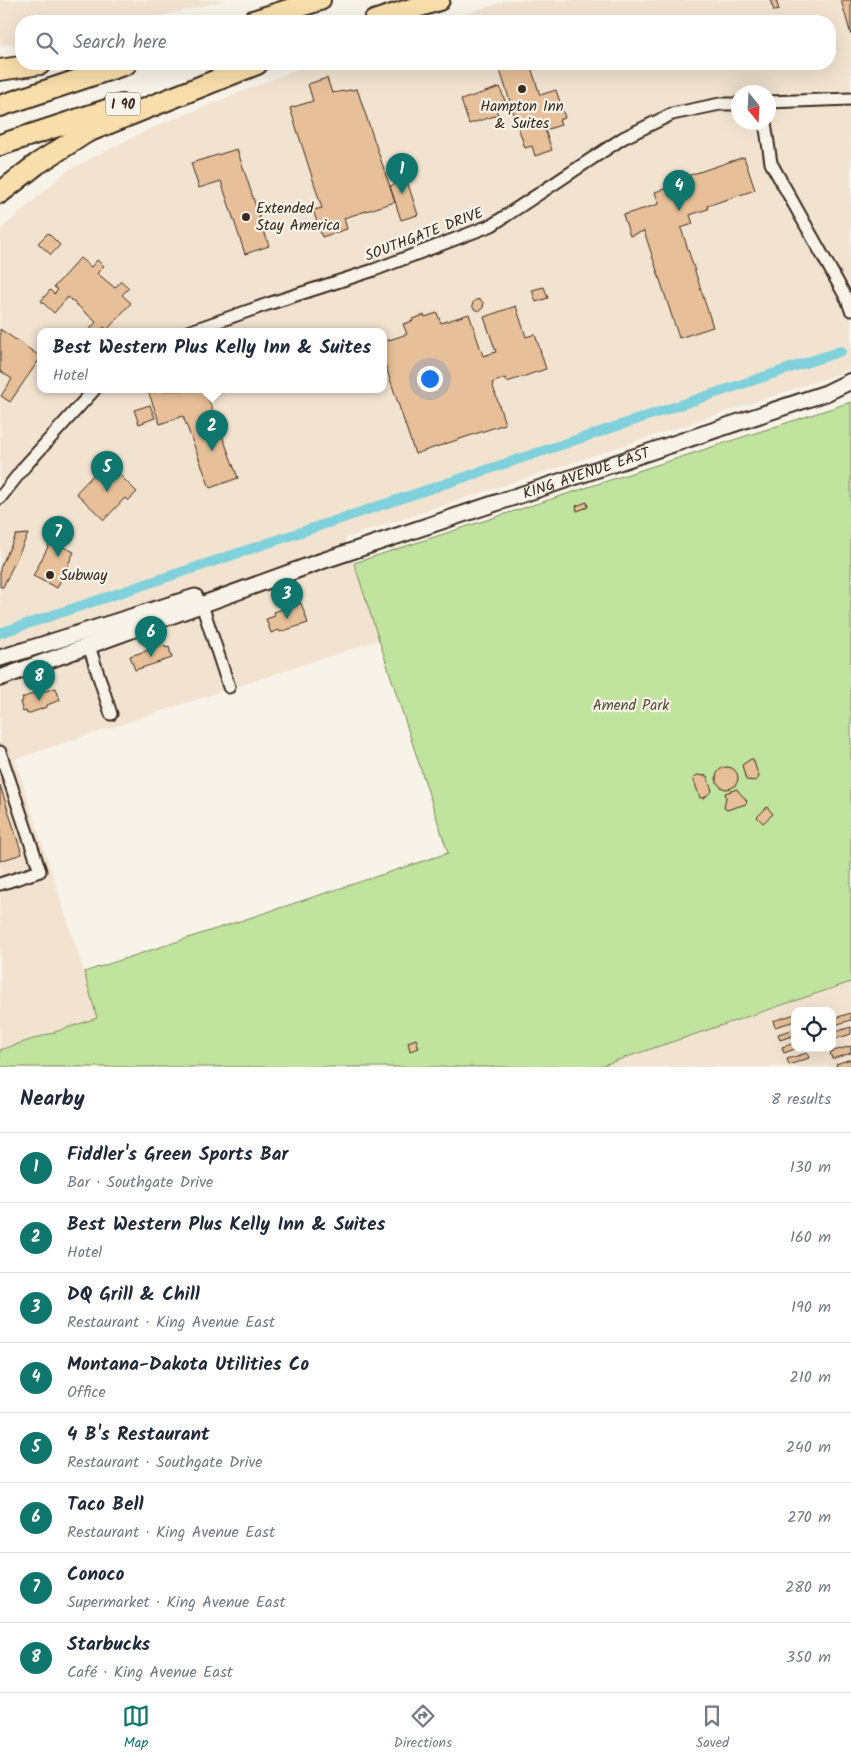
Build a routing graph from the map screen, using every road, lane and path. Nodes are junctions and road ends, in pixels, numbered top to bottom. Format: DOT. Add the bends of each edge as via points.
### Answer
graph roads {
  1 [pos="320,0"];
  2 [pos="439,0"];
  3 [pos="272,15"];
  4 [pos="393,15"];
  5 [pos="15,68"];
  6 [pos="0,70"];
  7 [pos="108,70"];
  8 [pos="227,70"];
  9 [pos="242,70"];
  10 [pos="851,99"];
  11 [pos="776,102"];
  12 [pos="731,104"];
  13 [pos="0,106"];
  14 [pos="766,130"];
  15 [pos="0,145"];
  16 [pos="0,193"];
  17 [pos="851,310"];
  18 [pos="199,328"];
  19 [pos="851,381"];
  20 [pos="91,393"];
  21 [pos="0,498"];
  22 [pos="320,562"];
  23 [pos="202,605"];
  24 [pos="89,646"];
  25 [pos="0,658"];
  26 [pos="0,678"];
  27 [pos="229,688"];
  28 [pos="111,714"];
  29 [pos="0,752"];
  30 [pos="0,884"];
  1 -- 3 [label="highway"];
  2 -- 4 [label="highway"];
  5 -- 6 [label="highway"];
  7 -- 13 [label="highway, I 90"];
  8 -- 15 [label="highway, I 90"];
  9 -- 16 [label="highway" via="87,132 36,164"];
  10 -- 11 [label="street"];
  12 -- 18 [label="street, SOUTHGATE DRIVE" via="672,114 623,138 492,225 374,270"];
  14 -- 17 [label="street" via="770,163"];
  19 -- 22 [label="main road, KING AVENUE EAST" via="826,393"];
  20 -- 21 [label="street"];
  22 -- 23 [label="main road, KING AVENUE EAST"];
  22 -- 25 [label="main road, KING AVENUE EAST"];
  23 -- 24 [label="main road, KING AVENUE EAST"];
  23 -- 27 [label="street"];
  24 -- 26 [label="main road, KING AVENUE EAST"];
  24 -- 28 [label="street"];
  29 -- 30 [label="street" via="40,871"];
}
